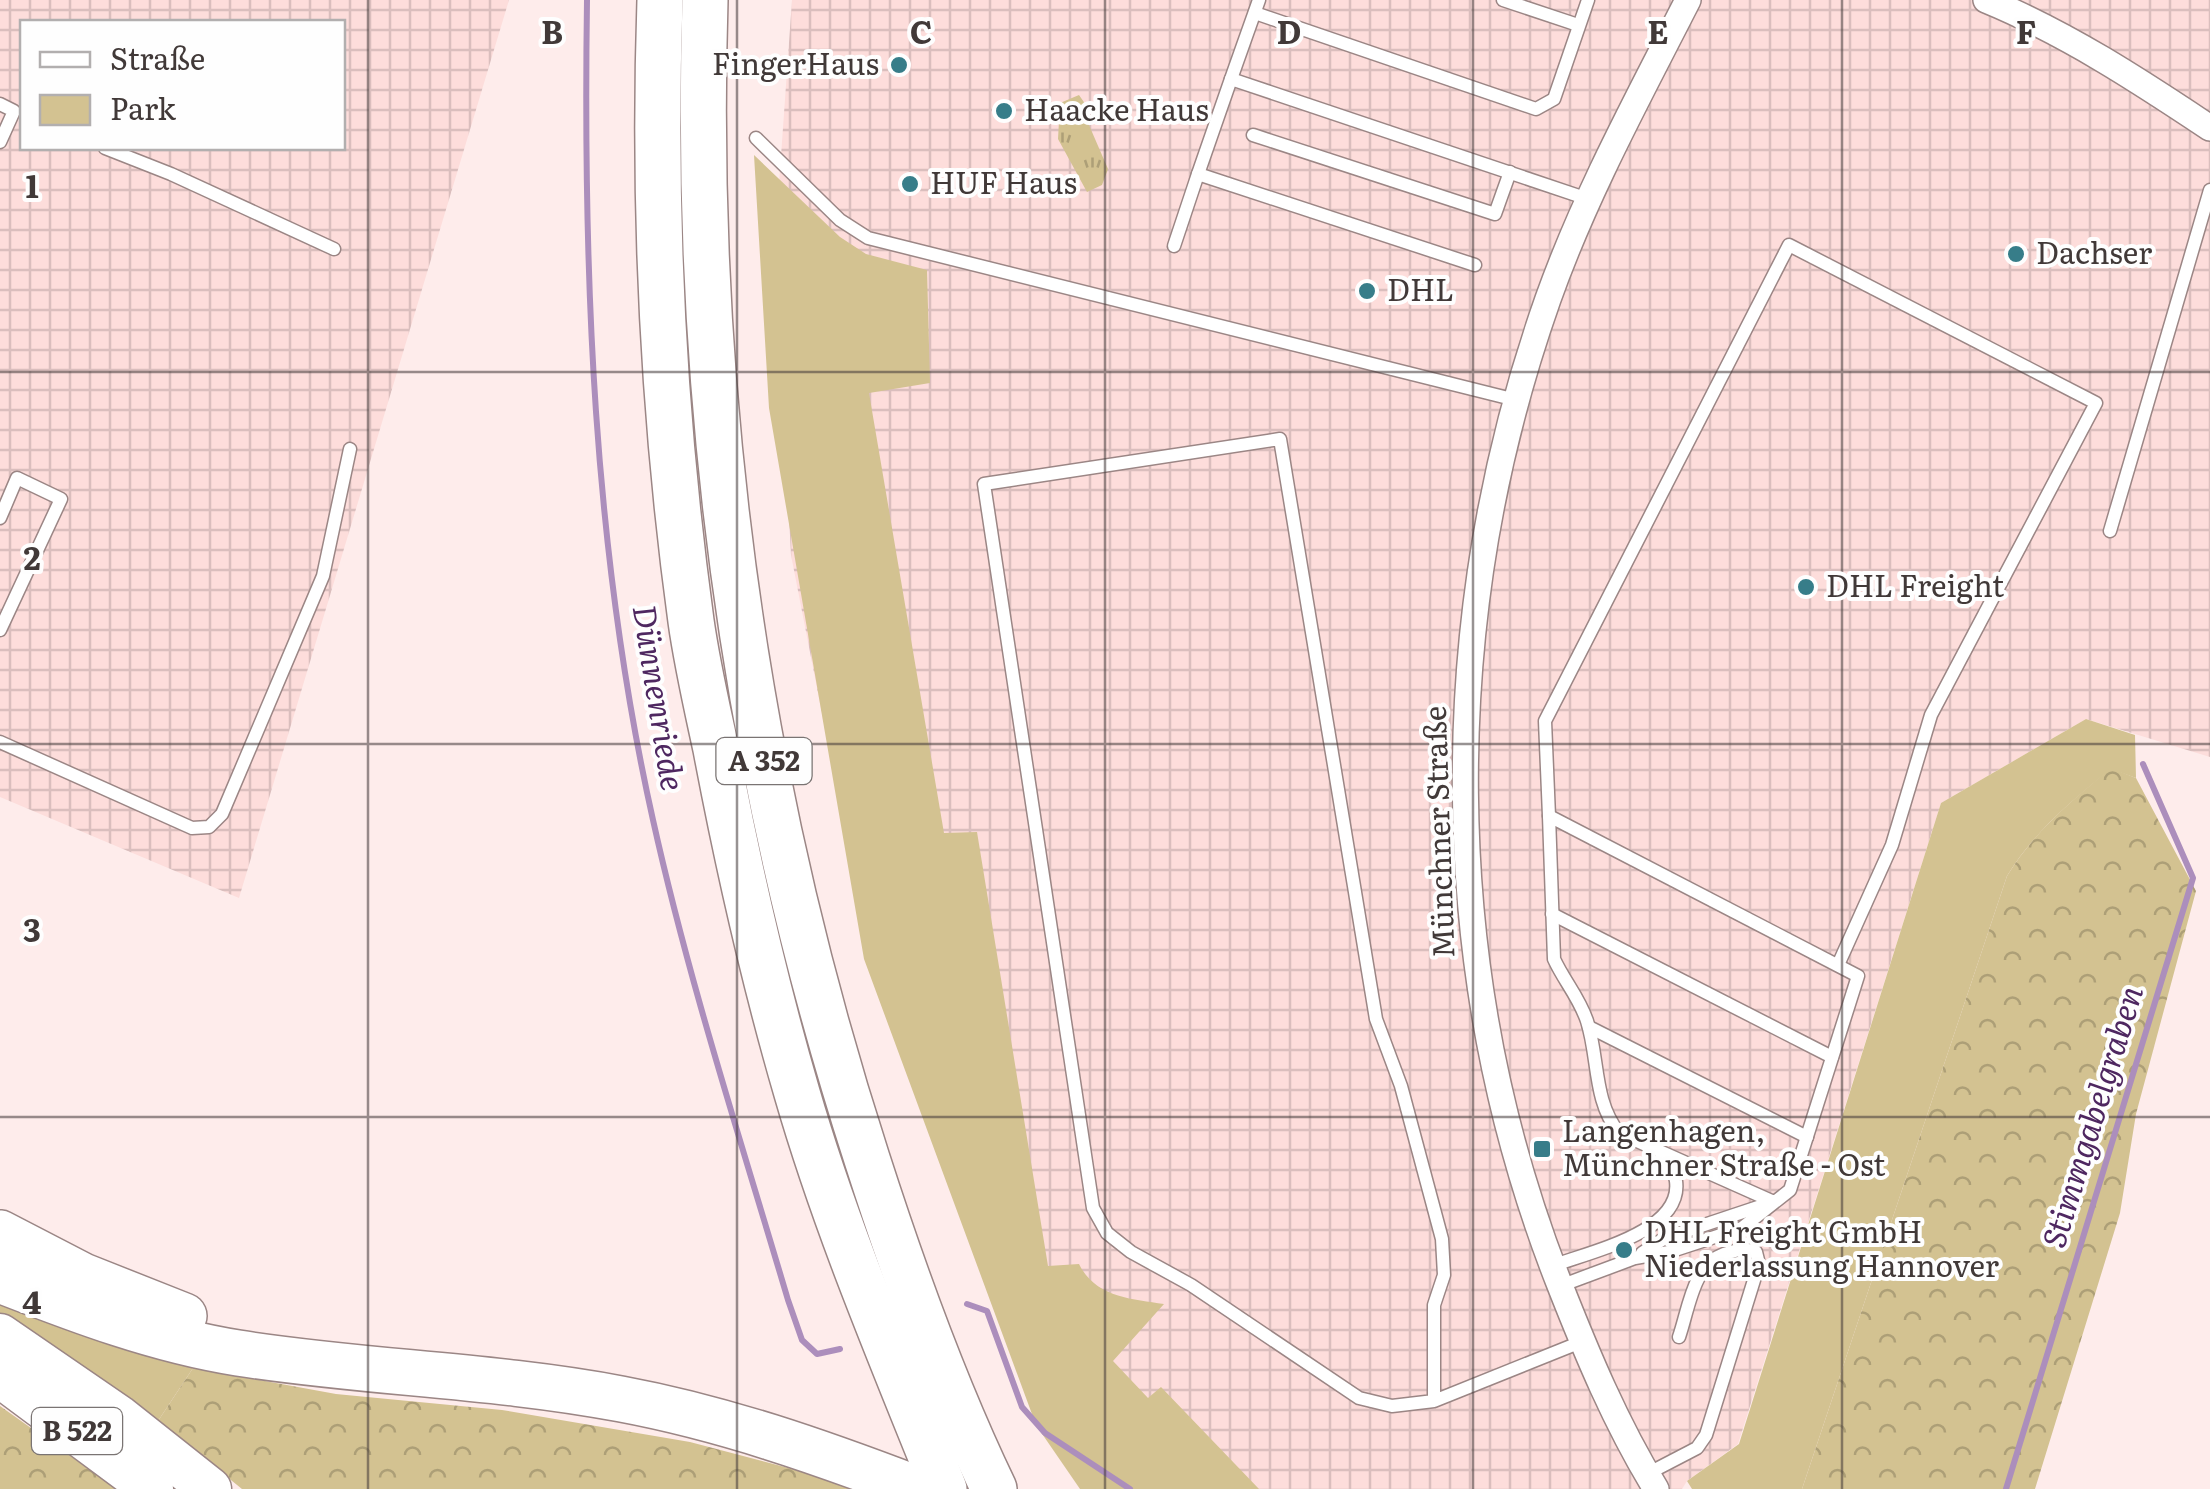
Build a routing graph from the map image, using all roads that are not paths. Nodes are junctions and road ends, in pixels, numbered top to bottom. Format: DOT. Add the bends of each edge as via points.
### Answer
graph roads {
  1 [pos="660,0"];
  2 [pos="705,0"];
  3 [pos="1503,0"];
  4 [pos="1588,0"];
  5 [pos="1688,0"];
  6 [pos="1986,0"];
  7 [pos="1257,7"];
  8 [pos="1578,25"];
  9 [pos="1231,79"];
  10 [pos="0,104"];
  11 [pos="18,113"];
  12 [pos="2210,128"];
  13 [pos="1253,135"];
  14 [pos="756,138"];
  15 [pos="0,142"];
  16 [pos="110,150"];
  17 [pos="1510,172"];
  18 [pos="1198,174"];
  19 [pos="2210,190"];
  20 [pos="1588,199"];
  21 [pos="1174,246"];
  22 [pos="334,249"];
  23 [pos="1475,265"];
  24 [pos="1516,400"];
  25 [pos="350,448"];
  26 [pos="0,518"];
  27 [pos="2110,531"];
  28 [pos="0,630"];
  29 [pos="0,742"];
  30 [pos="1549,816"];
  31 [pos="1552,914"];
  32 [pos="1838,965"];
  33 [pos="1589,1027"];
  34 [pos="1832,1058"];
  35 [pos="1807,1136"];
  36 [pos="1660,1151"];
  37 [pos="1774,1202"];
  38 [pos="0,1232"];
  39 [pos="1556,1276"];
  40 [pos="0,1280"];
  41 [pos="0,1335"];
  42 [pos="1679,1337"];
  43 [pos="1581,1342"];
  44 [pos="328,1365"];
  45 [pos="0,1376"];
  46 [pos="1434,1402"];
  47 [pos="1651,1482"];
  48 [pos="152,1489"];
  49 [pos="210,1489"];
  50 [pos="917,1489"];
  51 [pos="944,1489"];
  52 [pos="994,1489"];
  1 -- 51 [label="highway, A 352" via="661,273 694,641 737,861 797,1094 868,1300"];
  2 -- 52 [label="highway, A 352" via="703,222 717,447 757,727 840,1075 907,1282"];
  3 -- 8 [label="lane"];
  4 -- 8 [label="lane"];
  5 -- 20 [label="street, Münchner Straße"];
  6 -- 12 [label="street" via="2126,72"];
  7 -- 8 [label="lane" via="1536,109 1554,99"];
  7 -- 9 [label="lane"];
  9 -- 17 [label="lane"];
  9 -- 18 [label="lane"];
  10 -- 11 [label="lane"];
  11 -- 15 [label="lane"];
  13 -- 17 [label="lane" via="1495,214"];
  14 -- 24 [label="lane" via="840,220 868,238"];
  16 -- 22 [label="lane"];
  17 -- 20 [label="lane"];
  18 -- 21 [label="lane"];
  18 -- 23 [label="lane"];
  19 -- 27 [label="lane"];
  20 -- 24 [label="street, Münchner Straße"];
  24 -- 39 [label="street, Münchner Straße" via="1473,630 1467,854 1494,1070"];
  25 -- 29 [label="lane" via="323,576 222,814 208,826 192,828"];
  26 -- 28 [label="lane" via="17,478 61,499"];
  30 -- 31 [label="lane"];
  30 -- 32 [label="lane"];
  30 -- 32 [label="lane" via="1546,721 1789,244 2096,403 1931,715 1892,845"];
  31 -- 33 [label="lane" via="1554,958"];
  31 -- 34 [label="lane"];
  32 -- 34 [label="lane" via="1858,976"];
  33 -- 35 [label="lane"];
  33 -- 36 [label="lane" via="1606,1117 1619,1133"];
  34 -- 35 [label="lane"];
  35 -- 37 [label="lane" via="1790,1190"];
  36 -- 37 [label="lane"];
  36 -- 39 [label="lane" via="1676,1178 1676,1198 1665,1218"];
  37 -- 39 [label="lane" via="1665,1238 1634,1258"];
  38 -- 44 [label="highway" via="83,1276 225,1333"];
  39 -- 43 [label="street, Münchner Straße"];
  40 -- 44 [label="highway" via="174,1339"];
  41 -- 49 [label="highway, B 522"];
  42 -- 47 [label="lane" via="1711,1259 1756,1252 1759,1264 1706,1436"];
  43 -- 46 [label="lane"];
  43 -- 47 [label="street, Münchner Straße"];
  44 -- 50 [label="highway" via="619,1398 713,1418"];
  45 -- 48 [label="highway, B 522"];
  46 -- 46 [label="lane" via="1442,1239 1376,1018 1280,439 984,484 1093,1208 1106,1233 1132,1252 1359,1398 1392,1406"];
}
